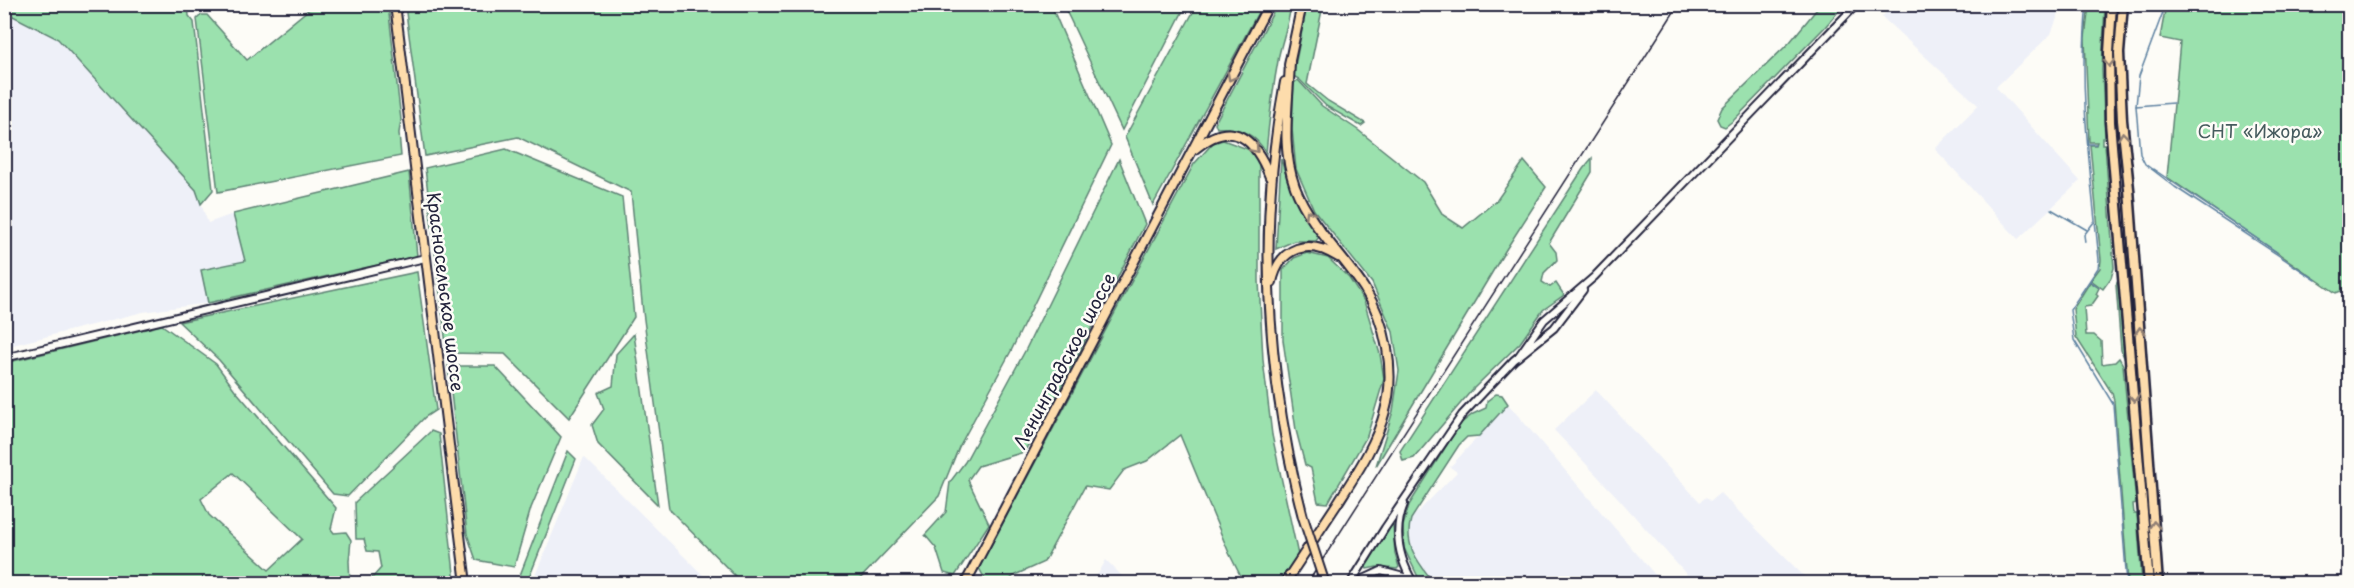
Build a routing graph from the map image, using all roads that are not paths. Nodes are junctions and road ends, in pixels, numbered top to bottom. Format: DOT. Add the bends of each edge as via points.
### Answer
graph roads {
  1 [pos="395,4"];
  2 [pos="1269,4"];
  3 [pos="1302,4"];
  4 [pos="1857,4"];
  5 [pos="2112,4"];
  6 [pos="2123,4"];
  7 [pos="1290,60"];
  8 [pos="1192,152"];
  9 [pos="1270,177"];
  10 [pos="425,258"];
  11 [pos="1344,261"];
  12 [pos="1590,281"];
  13 [pos="1269,295"];
  14 [pos="1551,313"];
  15 [pos="1560,321"];
  16 [pos="1537,329"];
  17 [pos="1544,338"];
  18 [pos="1518,357"];
  19 [pos="4,358"];
  20 [pos="1410,492"];
  21 [pos="1413,581"];
  22 [pos="466,584"];
  23 [pos="965,584"];
  24 [pos="1284,584"];
  25 [pos="1325,584"];
  26 [pos="1352,584"];
  27 [pos="2149,584"];
  28 [pos="2158,584"];
  1 -- 10 [label="main road, Красносельское шоссе"];
  2 -- 8 [label="main road, Ленинградское шоссе, one-way"];
  3 -- 7 [label="main road"];
  4 -- 12 [label="street"];
  5 -- 27 [label="highway, one-way" via="2110,122"];
  28 -- 6 [label="highway, one-way" via="2122,120 2119,53"];
  7 -- 9 [label="main road"];
  11 -- 7 [label="main road, one-way" via="1304,206 1290,171 1286,133"];
  8 -- 9 [label="main road, one-way" via="1217,135 1240,136 1258,150"];
  8 -- 23 [label="main road, Ленинградское шоссе"];
  9 -- 13 [label="main road"];
  10 -- 19 [label="street"];
  10 -- 22 [label="main road, Красносельское шоссе"];
  11 -- 13 [label="main road" via="1324,249 1298,248 1277,266"];
  11 -- 24 [label="main road" via="1365,289 1383,332 1389,370 1386,410 1364,462"];
  12 -- 14 [label="street"];
  12 -- 15 [label="street"];
  13 -- 25 [label="main road, bridge" via="1280,413 1302,517"];
  14 -- 15 [label="street" via="1559,315"];
  14 -- 16 [label="street"];
  15 -- 17 [label="street"];
  16 -- 17 [label="street" via="1538,336"];
  16 -- 18 [label="street"];
  17 -- 18 [label="street"];
  18 -- 20 [label="street" via="1462,415"];
  20 -- 21 [label="street" via="1402,510 1399,536 1402,559"];
  20 -- 26 [label="street"];
  21 -- 26 [label="street" via="1381,571"];
}
